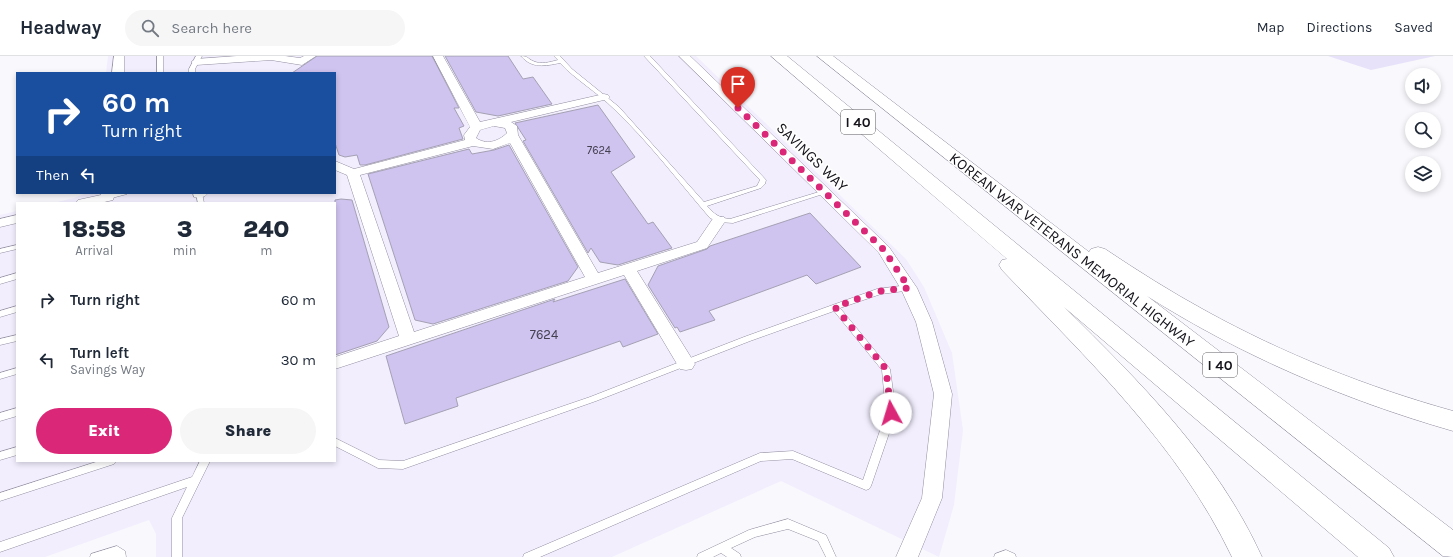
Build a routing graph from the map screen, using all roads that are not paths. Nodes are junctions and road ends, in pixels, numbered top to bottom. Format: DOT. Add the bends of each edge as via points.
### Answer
graph roads {
  1 [pos="119,56"];
  2 [pos="168,56"];
  3 [pos="438,56"];
  4 [pos="524,56"];
  5 [pos="647,56"];
  6 [pos="684,56"];
  7 [pos="778,56"];
  8 [pos="824,56"];
  9 [pos="559,58"];
  10 [pos="160,59"];
  11 [pos="196,64"];
  12 [pos="306,64"];
  13 [pos="118,72"];
  14 [pos="160,72"];
  15 [pos="604,96"];
  16 [pos="494,122"];
  17 [pos="476,127"];
  18 [pos="512,135"];
  19 [pos="473,142"];
  20 [pos="336,165"];
  21 [pos="353,173"];
  22 [pos="987,184"];
  23 [pos="937,189"];
  24 [pos="824,192"];
  25 [pos="108,195"];
  26 [pos="86,202"];
  27 [pos="702,205"];
  28 [pos="16,219"];
  29 [pos="719,220"];
  30 [pos="0,223"];
  31 [pos="16,247"];
  32 [pos="0,251"];
  33 [pos="627,268"];
  34 [pos="16,276"];
  35 [pos="594,279"];
  36 [pos="0,280"];
  37 [pos="909,288"];
  38 [pos="835,307"];
  39 [pos="16,309"];
  40 [pos="0,314"];
  41 [pos="16,338"];
  42 [pos="408,339"];
  43 [pos="0,342"];
  44 [pos="336,363"];
  45 [pos="686,364"];
  46 [pos="16,371"];
  47 [pos="0,376"];
  48 [pos="16,412"];
  49 [pos="0,418"];
  50 [pos="1453,421"];
  51 [pos="336,443"];
  52 [pos="16,451"];
  53 [pos="0,456"];
  54 [pos="108,462"];
  55 [pos="204,462"];
  56 [pos="195,480"];
  57 [pos="0,497"];
  58 [pos="0,547"];
  59 [pos="1453,547"];
  60 [pos="720,548"];
  61 [pos="95,557"];
  62 [pos="122,557"];
  63 [pos="177,557"];
  64 [pos="528,557"];
  65 [pos="702,557"];
  66 [pos="736,557"];
  67 [pos="831,557"];
  68 [pos="907,557"];
  69 [pos="999,557"];
  70 [pos="1011,557"];
  71 [pos="1247,557"];
  72 [pos="1379,557"];
  1 -- 13 [label="street"];
  2 -- 10 [label="lane"];
  3 -- 17 [label="street"];
  4 -- 9 [label="lane" via="533,65 546,64"];
  5 -- 27 [label="lane" via="763,180 759,187"];
  6 -- 24 [label="street, SAVINGS WAY"];
  7 -- 23 [label="highway, I 40"];
  8 -- 22 [label="highway, KOREAN WAR VETERANS MEMORIAL HIGHWAY / I 40"];
  9 -- 15 [label="lane"];
  10 -- 14 [label="lane"];
  11 -- 12 [label="street" via="271,57"];
  15 -- 16 [label="street"];
  15 -- 27 [label="lane"];
  16 -- 17 [label="street"];
  16 -- 18 [label="street" via="510,126 513,130"];
  17 -- 19 [label="street" via="470,136"];
  18 -- 19 [label="street" via="505,141 492,145"];
  18 -- 35 [label="street"];
  19 -- 21 [label="street"];
  20 -- 21 [label="street"];
  21 -- 42 [label="street"];
  22 -- 50 [label="highway" via="1186,310 1235,336 1318,374"];
  22 -- 59 [label="highway, KOREAN WAR VETERANS MEMORIAL HIGHWAY / I 40"];
  23 -- 71 [label="highway" via="1122,379 1162,425 1227,517"];
  23 -- 72 [label="highway, I 40"];
  24 -- 29 [label="lane" via="730,221"];
  24 -- 37 [label="street, SAVINGS WAY" via="884,250"];
  25 -- 26 [label="street"];
  27 -- 29 [label="lane"];
  28 -- 30 [label="street"];
  29 -- 33 [label="street" via="702,244"];
  31 -- 32 [label="lane"];
  33 -- 35 [label="street"];
  33 -- 45 [label="street"];
  34 -- 36 [label="lane"];
  35 -- 42 [label="street"];
  37 -- 38 [label="lane" via="880,291"];
  37 -- 68 [label="street, SAVINGS WAY" via="924,322 943,394 932,498"];
  38 -- 45 [label="lane"];
  38 -- 64 [label="lane" via="886,369 891,413 866,486 793,455 760,457"];
  39 -- 40 [label="lane"];
  41 -- 43 [label="lane"];
  42 -- 44 [label="street"];
  45 -- 51 [label="lane" via="593,400 403,465 378,464"];
  46 -- 47 [label="lane"];
  48 -- 49 [label="lane"];
  52 -- 53 [label="lane"];
  54 -- 57 [label="lane"];
  55 -- 56 [label="lane"];
  56 -- 58 [label="lane"];
  56 -- 63 [label="lane" via="177,518"];
  60 -- 65 [label="lane"];
  60 -- 66 [label="lane"];
  60 -- 67 [label="lane" via="753,533 788,524 822,538"];
  61 -- 62 [label="lane" via="117,551"];
  69 -- 70 [label="lane"];
}
